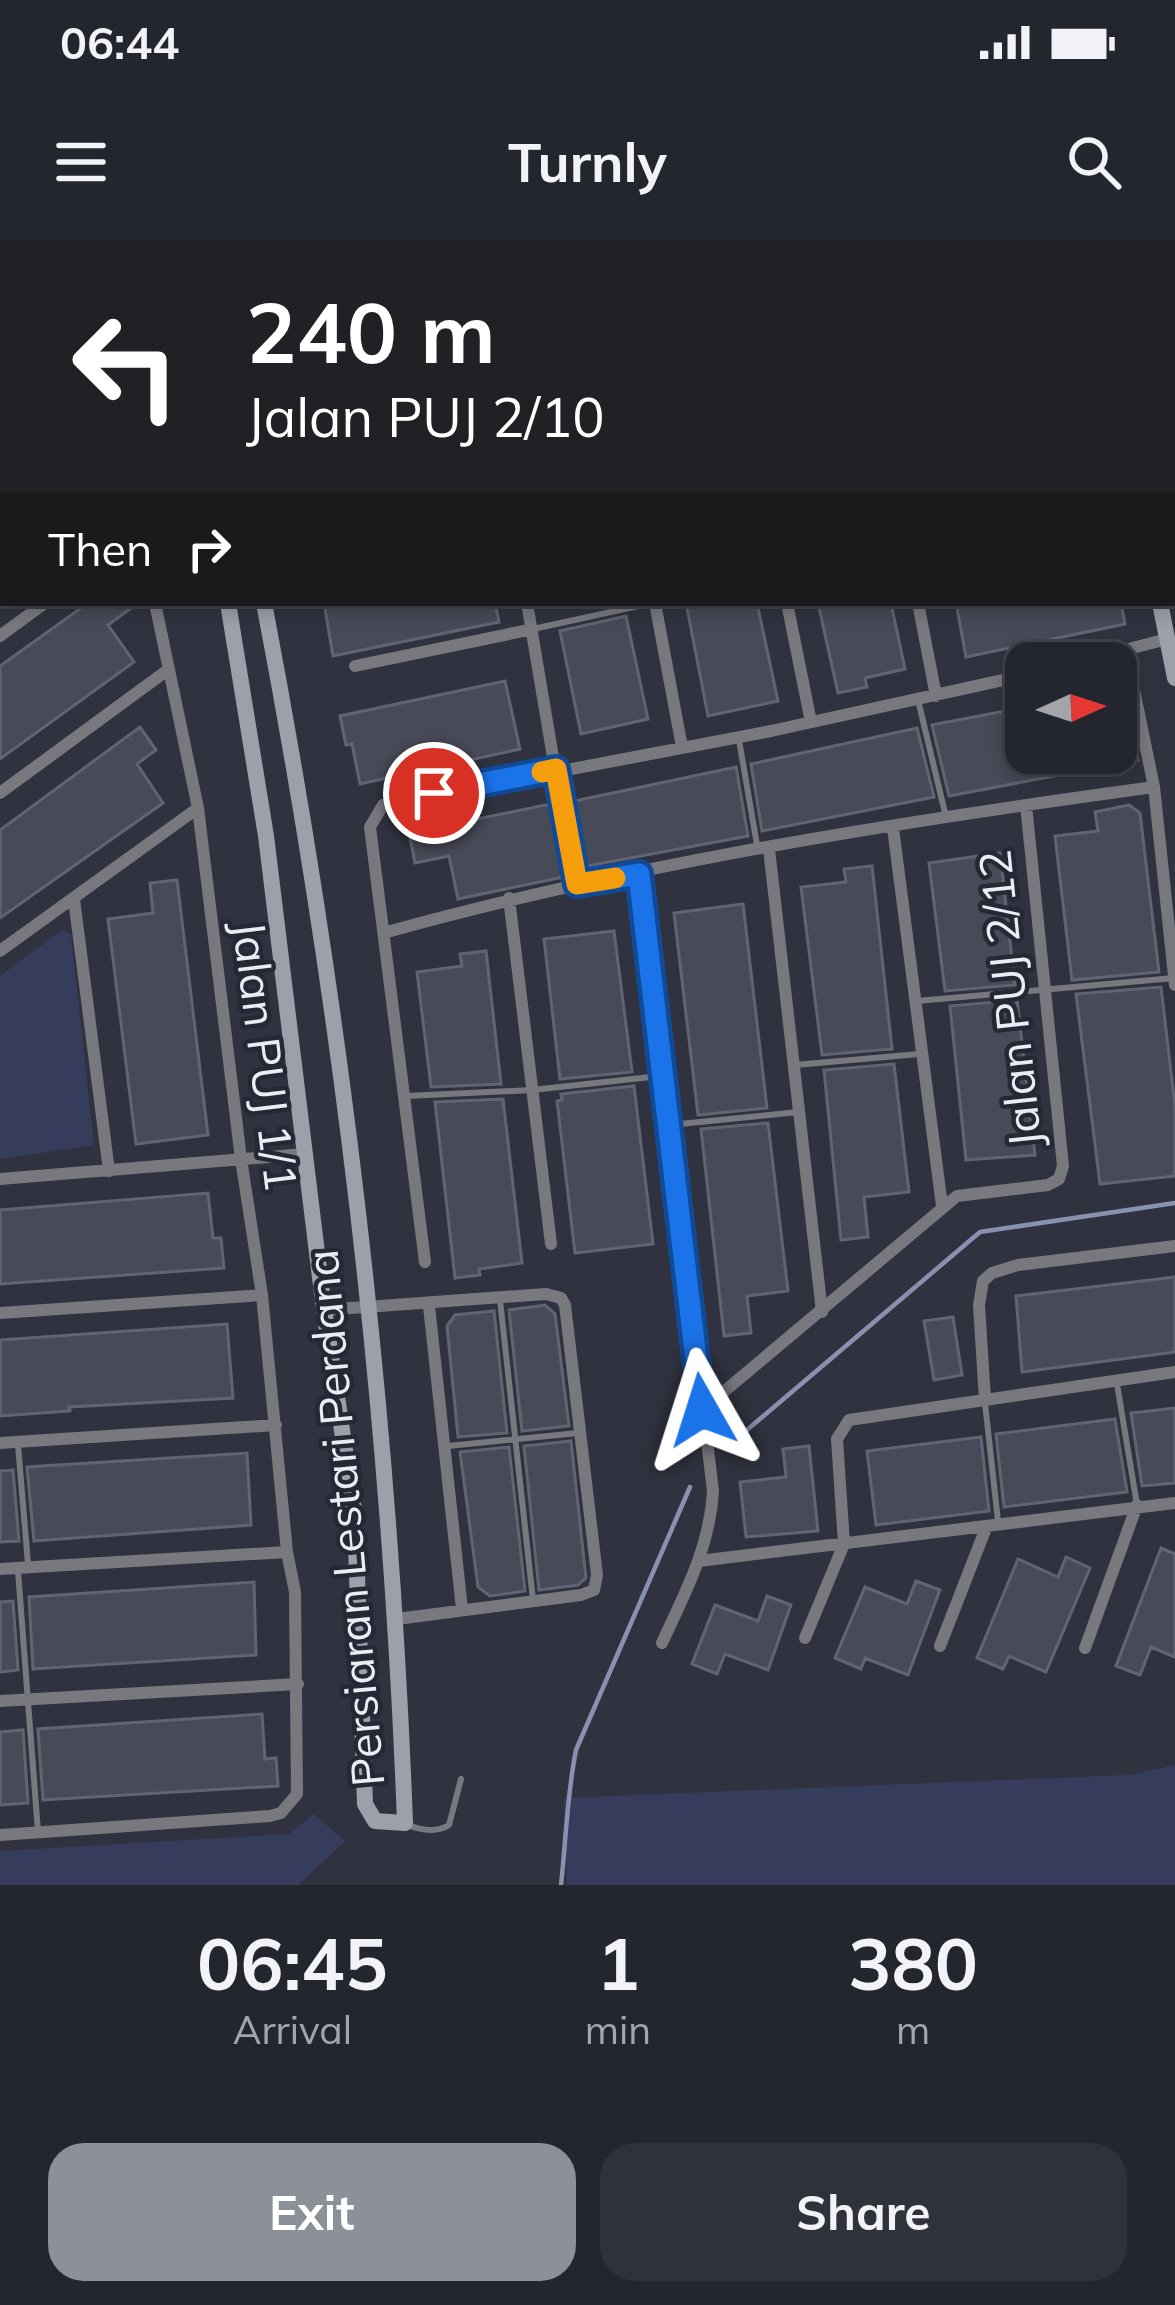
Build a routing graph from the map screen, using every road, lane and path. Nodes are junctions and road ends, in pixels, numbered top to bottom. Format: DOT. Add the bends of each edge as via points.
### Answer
graph roads {
  1 [pos="41,606"];
  2 [pos="156,606"];
  3 [pos="228,606"];
  4 [pos="265,606"];
  5 [pos="528,606"];
  6 [pos="640,606"];
  7 [pos="655,606"];
  8 [pos="788,606"];
  9 [pos="919,606"];
  10 [pos="1161,606"];
  11 [pos="533,629"];
  12 [pos="0,636"];
  13 [pos="1167,639"];
  14 [pos="1137,648"];
  15 [pos="355,666"];
  16 [pos="169,669"];
  17 [pos="1175,678"];
  18 [pos="1005,680"];
  19 [pos="936,696"];
  20 [pos="918,700"];
  21 [pos="1137,704"];
  22 [pos="811,722"];
  23 [pos="738,736"];
  24 [pos="682,747"];
  25 [pos="556,769"];
  26 [pos="1154,787"];
  27 [pos="0,793"];
  28 [pos="1026,805"];
  29 [pos="198,808"];
  30 [pos="946,817"];
  31 [pos="892,828"];
  32 [pos="764,850"];
  33 [pos="639,874"];
  34 [pos="577,884"];
  35 [pos="509,898"];
  36 [pos="74,899"];
  37 [pos="387,932"];
  38 [pos="0,951"];
  39 [pos="1175,981"];
  40 [pos="1045,990"];
  41 [pos="917,1001"];
  42 [pos="922,1053"];
  43 [pos="793,1065"];
  44 [pos="664,1076"];
  45 [pos="532,1090"];
  46 [pos="406,1096"];
  47 [pos="799,1112"];
  48 [pos="670,1125"];
  49 [pos="304,1154"];
  50 [pos="241,1159"];
  51 [pos="109,1172"];
  52 [pos="0,1179"];
  53 [pos="942,1206"];
  54 [pos="551,1244"];
  55 [pos="1175,1246"];
  56 [pos="425,1262"];
  57 [pos="262,1295"];
  58 [pos="500,1299"];
  59 [pos="369,1306"];
  60 [pos="429,1306"];
  61 [pos="324,1310"];
  62 [pos="822,1312"];
  63 [pos="0,1313"];
  64 [pos="1175,1372"];
  65 [pos="1117,1380"];
  66 [pos="985,1400"];
  67 [pos="702,1410"];
  68 [pos="276,1425"];
  69 [pos="580,1433"];
  70 [pos="514,1440"];
  71 [pos="18,1442"];
  72 [pos="0,1443"];
  73 [pos="444,1447"];
  74 [pos="1175,1504"];
  75 [pos="1137,1505"];
  76 [pos="992,1527"];
  77 [pos="844,1544"];
  78 [pos="287,1552"];
  79 [pos="699,1562"];
  80 [pos="23,1567"];
  81 [pos="0,1569"];
  82 [pos="532,1600"];
  83 [pos="462,1609"];
  84 [pos="398,1618"];
  85 [pos="805,1639"];
  86 [pos="662,1643"];
  87 [pos="940,1646"];
  88 [pos="1085,1648"];
  89 [pos="298,1684"];
  90 [pos="27,1700"];
  91 [pos="0,1701"];
  92 [pos="461,1779"];
  93 [pos="405,1823"];
  94 [pos="38,1832"];
  95 [pos="0,1835"];
  1 -- 12 [label="street"];
  2 -- 16 [label="street, Jalan PUJ 1/1"];
  3 -- 49 [label="main road, Persiaran Lestari Perdana"];
  4 -- 59 [label="main road, Persiaran Lestari Perdana" via="317,907"];
  5 -- 11 [label="street"];
  6 -- 11 [label="lane"];
  7 -- 24 [label="street"];
  8 -- 22 [label="street"];
  9 -- 19 [label="street"];
  10 -- 13 [label="main road"];
  11 -- 15 [label="street"];
  11 -- 25 [label="street"];
  13 -- 14 [label="street"];
  13 -- 17 [label="main road"];
  16 -- 27 [label="street"];
  16 -- 29 [label="street, Jalan PUJ 1/1"];
  18 -- 19 [label="street"];
  19 -- 20 [label="street"];
  20 -- 22 [label="street"];
  20 -- 30 [label="lane"];
  21 -- 26 [label="street"];
  22 -- 23 [label="street"];
  23 -- 24 [label="street"];
  23 -- 32 [label="lane"];
  24 -- 25 [label="street"];
  25 -- 34 [label="lane"];
  25 -- 37 [label="street" via="394,801 374,814"];
  26 -- 28 [label="street"];
  26 -- 39 [label="street"];
  28 -- 30 [label="street"];
  28 -- 40 [label="street, Jalan PUJ 2/12"];
  29 -- 36 [label="street"];
  29 -- 50 [label="street, Jalan PUJ 1/1"];
  30 -- 31 [label="street"];
  31 -- 32 [label="street"];
  31 -- 41 [label="street"];
  32 -- 33 [label="street"];
  32 -- 43 [label="street"];
  33 -- 34 [label="street"];
  33 -- 44 [label="street"];
  34 -- 35 [label="street"];
  35 -- 37 [label="street"];
  35 -- 45 [label="street"];
  36 -- 38 [label="street"];
  36 -- 51 [label="street"];
  37 -- 46 [label="street"];
  39 -- 40 [label="lane"];
  40 -- 41 [label="lane"];
  40 -- 53 [label="street, Jalan PUJ 2/12" via="1059,1179 973,1192"];
  41 -- 42 [label="street"];
  42 -- 43 [label="lane"];
  42 -- 53 [label="street"];
  43 -- 47 [label="street"];
  44 -- 45 [label="lane"];
  44 -- 48 [label="street"];
  45 -- 46 [label="lane"];
  45 -- 54 [label="street"];
  46 -- 56 [label="street"];
  47 -- 48 [label="lane"];
  47 -- 62 [label="street"];
  48 -- 67 [label="street"];
  49 -- 50 [label="street"];
  49 -- 61 [label="main road, Persiaran Lestari Perdana"];
  50 -- 51 [label="street"];
  50 -- 57 [label="street, Jalan PUJ 1/1"];
  51 -- 52 [label="street"];
  53 -- 62 [label="street, Jalan PUJ 2/12"];
  55 -- 66 [label="street" via="992,1273 979,1305"];
  57 -- 63 [label="street"];
  57 -- 68 [label="street, Jalan PUJ 1/1"];
  58 -- 60 [label="street"];
  58 -- 69 [label="street" via="546,1294 566,1305"];
  58 -- 70 [label="lane"];
  59 -- 60 [label="street"];
  59 -- 61 [label="street"];
  59 -- 84 [label="main road, Persiaran Lestari Perdana"];
  60 -- 73 [label="street"];
  61 -- 93 [label="main road, Persiaran Lestari Perdana" via="355,1517 365,1804 375,1820"];
  62 -- 67 [label="street, Jalan PUJ 2/12"];
  64 -- 65 [label="street"];
  65 -- 66 [label="street"];
  65 -- 75 [label="lane"];
  66 -- 76 [label="lane"];
  66 -- 77 [label="street" via="843,1424 837,1439"];
  67 -- 79 [label="street" via="713,1491"];
  68 -- 71 [label="street"];
  68 -- 78 [label="street, Jalan PUJ 1/1"];
  69 -- 70 [label="lane"];
  69 -- 82 [label="street" via="597,1583 589,1593"];
  70 -- 73 [label="lane"];
  70 -- 82 [label="lane"];
  71 -- 72 [label="street"];
  71 -- 80 [label="lane"];
  73 -- 83 [label="street"];
  74 -- 75 [label="street"];
  75 -- 76 [label="street"];
  75 -- 88 [label="street"];
  76 -- 77 [label="street"];
  76 -- 87 [label="street"];
  77 -- 79 [label="street"];
  77 -- 85 [label="street"];
  78 -- 80 [label="street"];
  78 -- 89 [label="street, Jalan PUJ 1/1"];
  79 -- 86 [label="street"];
  80 -- 81 [label="street"];
  80 -- 90 [label="lane"];
  82 -- 83 [label="street"];
  83 -- 84 [label="street"];
  84 -- 93 [label="main road, Persiaran Lestari Perdana"];
  89 -- 90 [label="street"];
  89 -- 94 [label="street, Jalan PUJ 1/1" via="298,1781 290,1806 270,1816"];
  90 -- 91 [label="street"];
  90 -- 94 [label="lane"];
  92 -- 93 [label="lane" via="449,1826"];
  94 -- 95 [label="street"];
}
